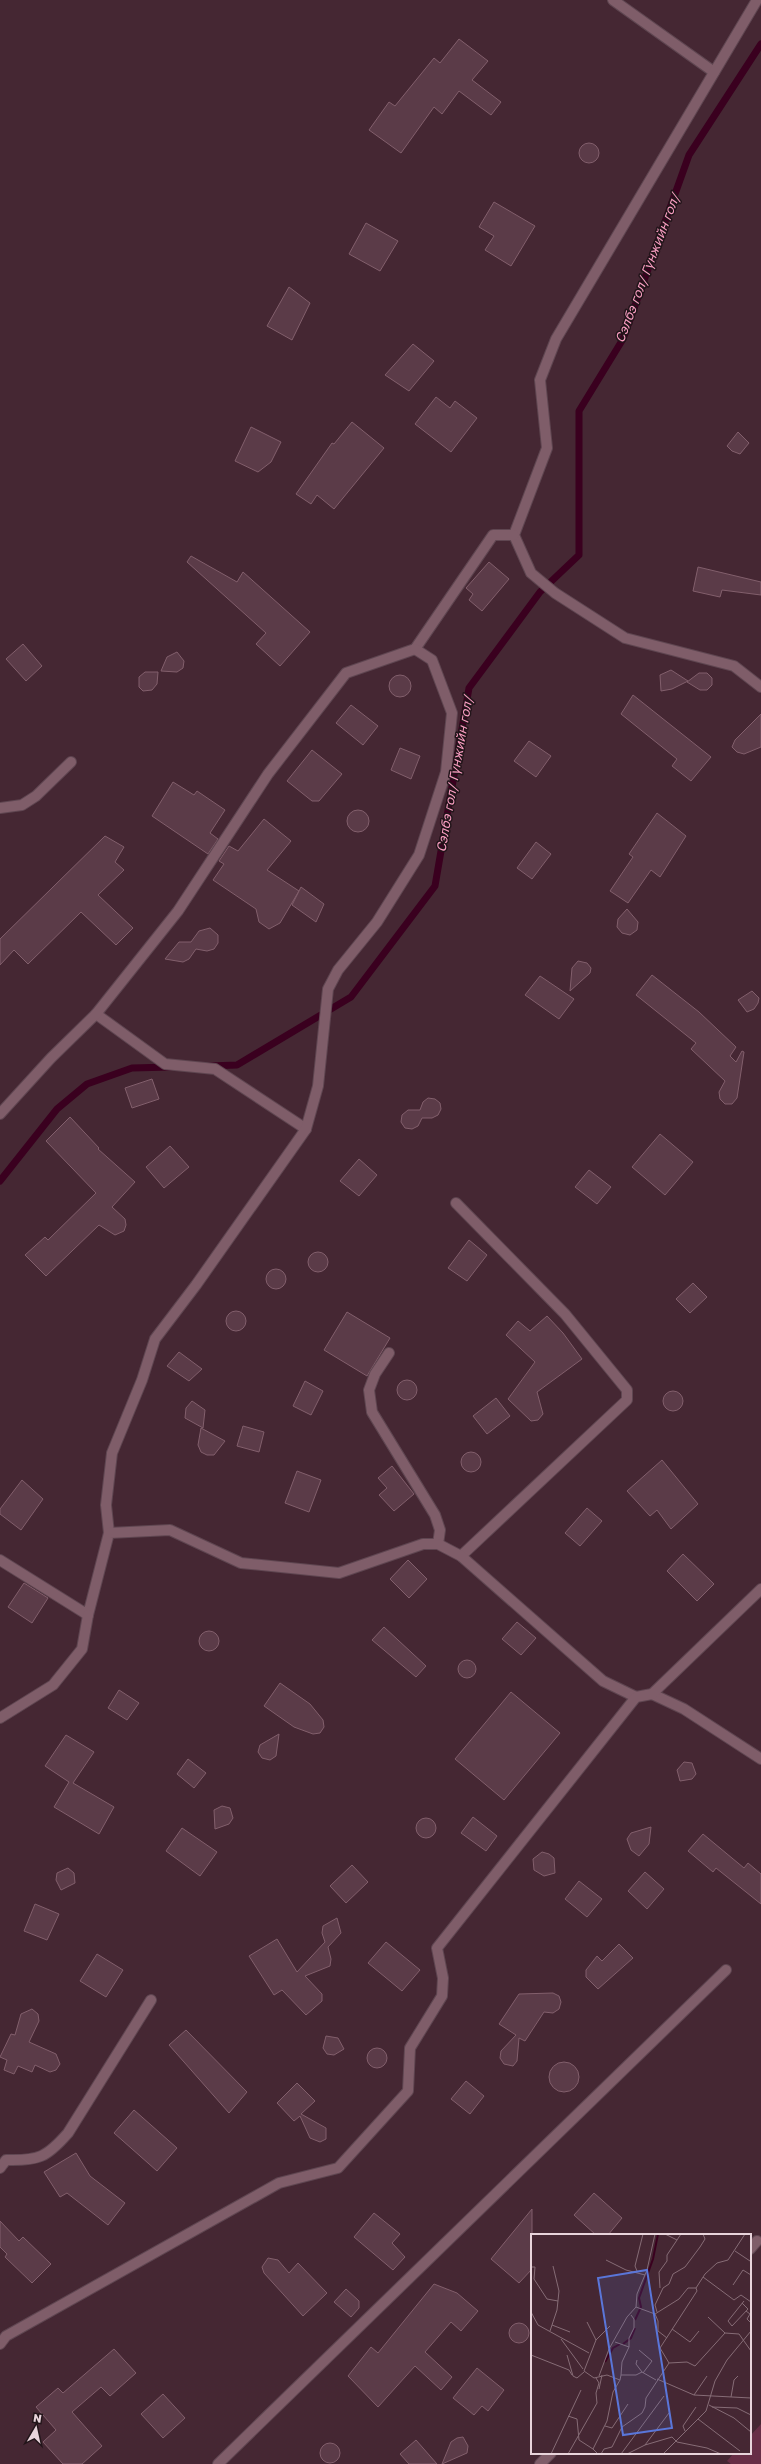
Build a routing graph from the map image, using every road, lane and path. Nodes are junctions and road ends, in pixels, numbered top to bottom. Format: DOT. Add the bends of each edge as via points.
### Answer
graph roads {
  1 [pos="757,0"];
  2 [pos="615,1"];
  3 [pos="714,72"];
  4 [pos="514,535"];
  5 [pos="415,649"];
  6 [pos="761,687"];
  7 [pos="71,762"];
  8 [pos="0,808"];
  9 [pos="96,1014"];
  10 [pos="0,1114"];
  11 [pos="306,1129"];
  12 [pos="456,1203"];
  13 [pos="389,1353"];
  14 [pos="109,1533"];
  15 [pos="438,1544"];
  16 [pos="461,1556"];
  17 [pos="0,1560"];
  18 [pos="761,1589"];
  19 [pos="88,1615"];
  20 [pos="652,1694"];
  21 [pos="636,1697"];
  22 [pos="0,1718"];
  23 [pos="761,1759"];
  24 [pos="726,1970"];
  25 [pos="151,2000"];
  26 [pos="0,2168"];
  27 [pos="758,2241"];
  28 [pos="751,2248"];
  29 [pos="0,2344"];
  30 [pos="550,2454"];
  31 [pos="218,2464"];
  32 [pos="540,2464"];
  1 -- 3 [label="street"];
  2 -- 3 [label="street"];
  3 -- 4 [label="street" via="556,339 540,380 547,448"];
  4 -- 5 [label="street" via="493,535"];
  4 -- 6 [label="street" via="531,572 555,593 625,638 734,666"];
  5 -- 9 [label="street" via="346,674 268,774 178,911"];
  5 -- 11 [label="street" via="432,660 452,713 446,772 418,855 376,922 338,970 328,989 318,1086"];
  7 -- 8 [label="street" via="36,796 22,805"];
  9 -- 10 [label="street"];
  9 -- 11 [label="street" via="165,1064 215,1069"];
  11 -- 14 [label="street" via="155,1339 142,1380 112,1453 106,1505"];
  12 -- 16 [label="street" via="565,1314 627,1390 627,1400"];
  13 -- 15 [label="street" via="375,1374 369,1390 372,1412 435,1514 440,1530"];
  14 -- 15 [label="street" via="170,1530 241,1563 339,1573 423,1544"];
  14 -- 19 [label="street"];
  15 -- 16 [label="street"];
  16 -- 21 [label="street" via="604,1681"];
  17 -- 19 [label="street"];
  18 -- 20 [label="street"];
  19 -- 22 [label="street" via="82,1649 53,1685"];
  20 -- 21 [label="street"];
  20 -- 23 [label="street" via="684,1709"];
  21 -- 29 [label="street" via="438,1948 443,1978 442,1996 410,2048 408,2091 338,2168 280,2183 6,2336"];
  24 -- 31 [label="street"];
  25 -- 26 [label="street" via="68,2133 51,2152 28,2161 6,2160"];
  27 -- 28 [label="street"];
  30 -- 32 [label="street"];
}
